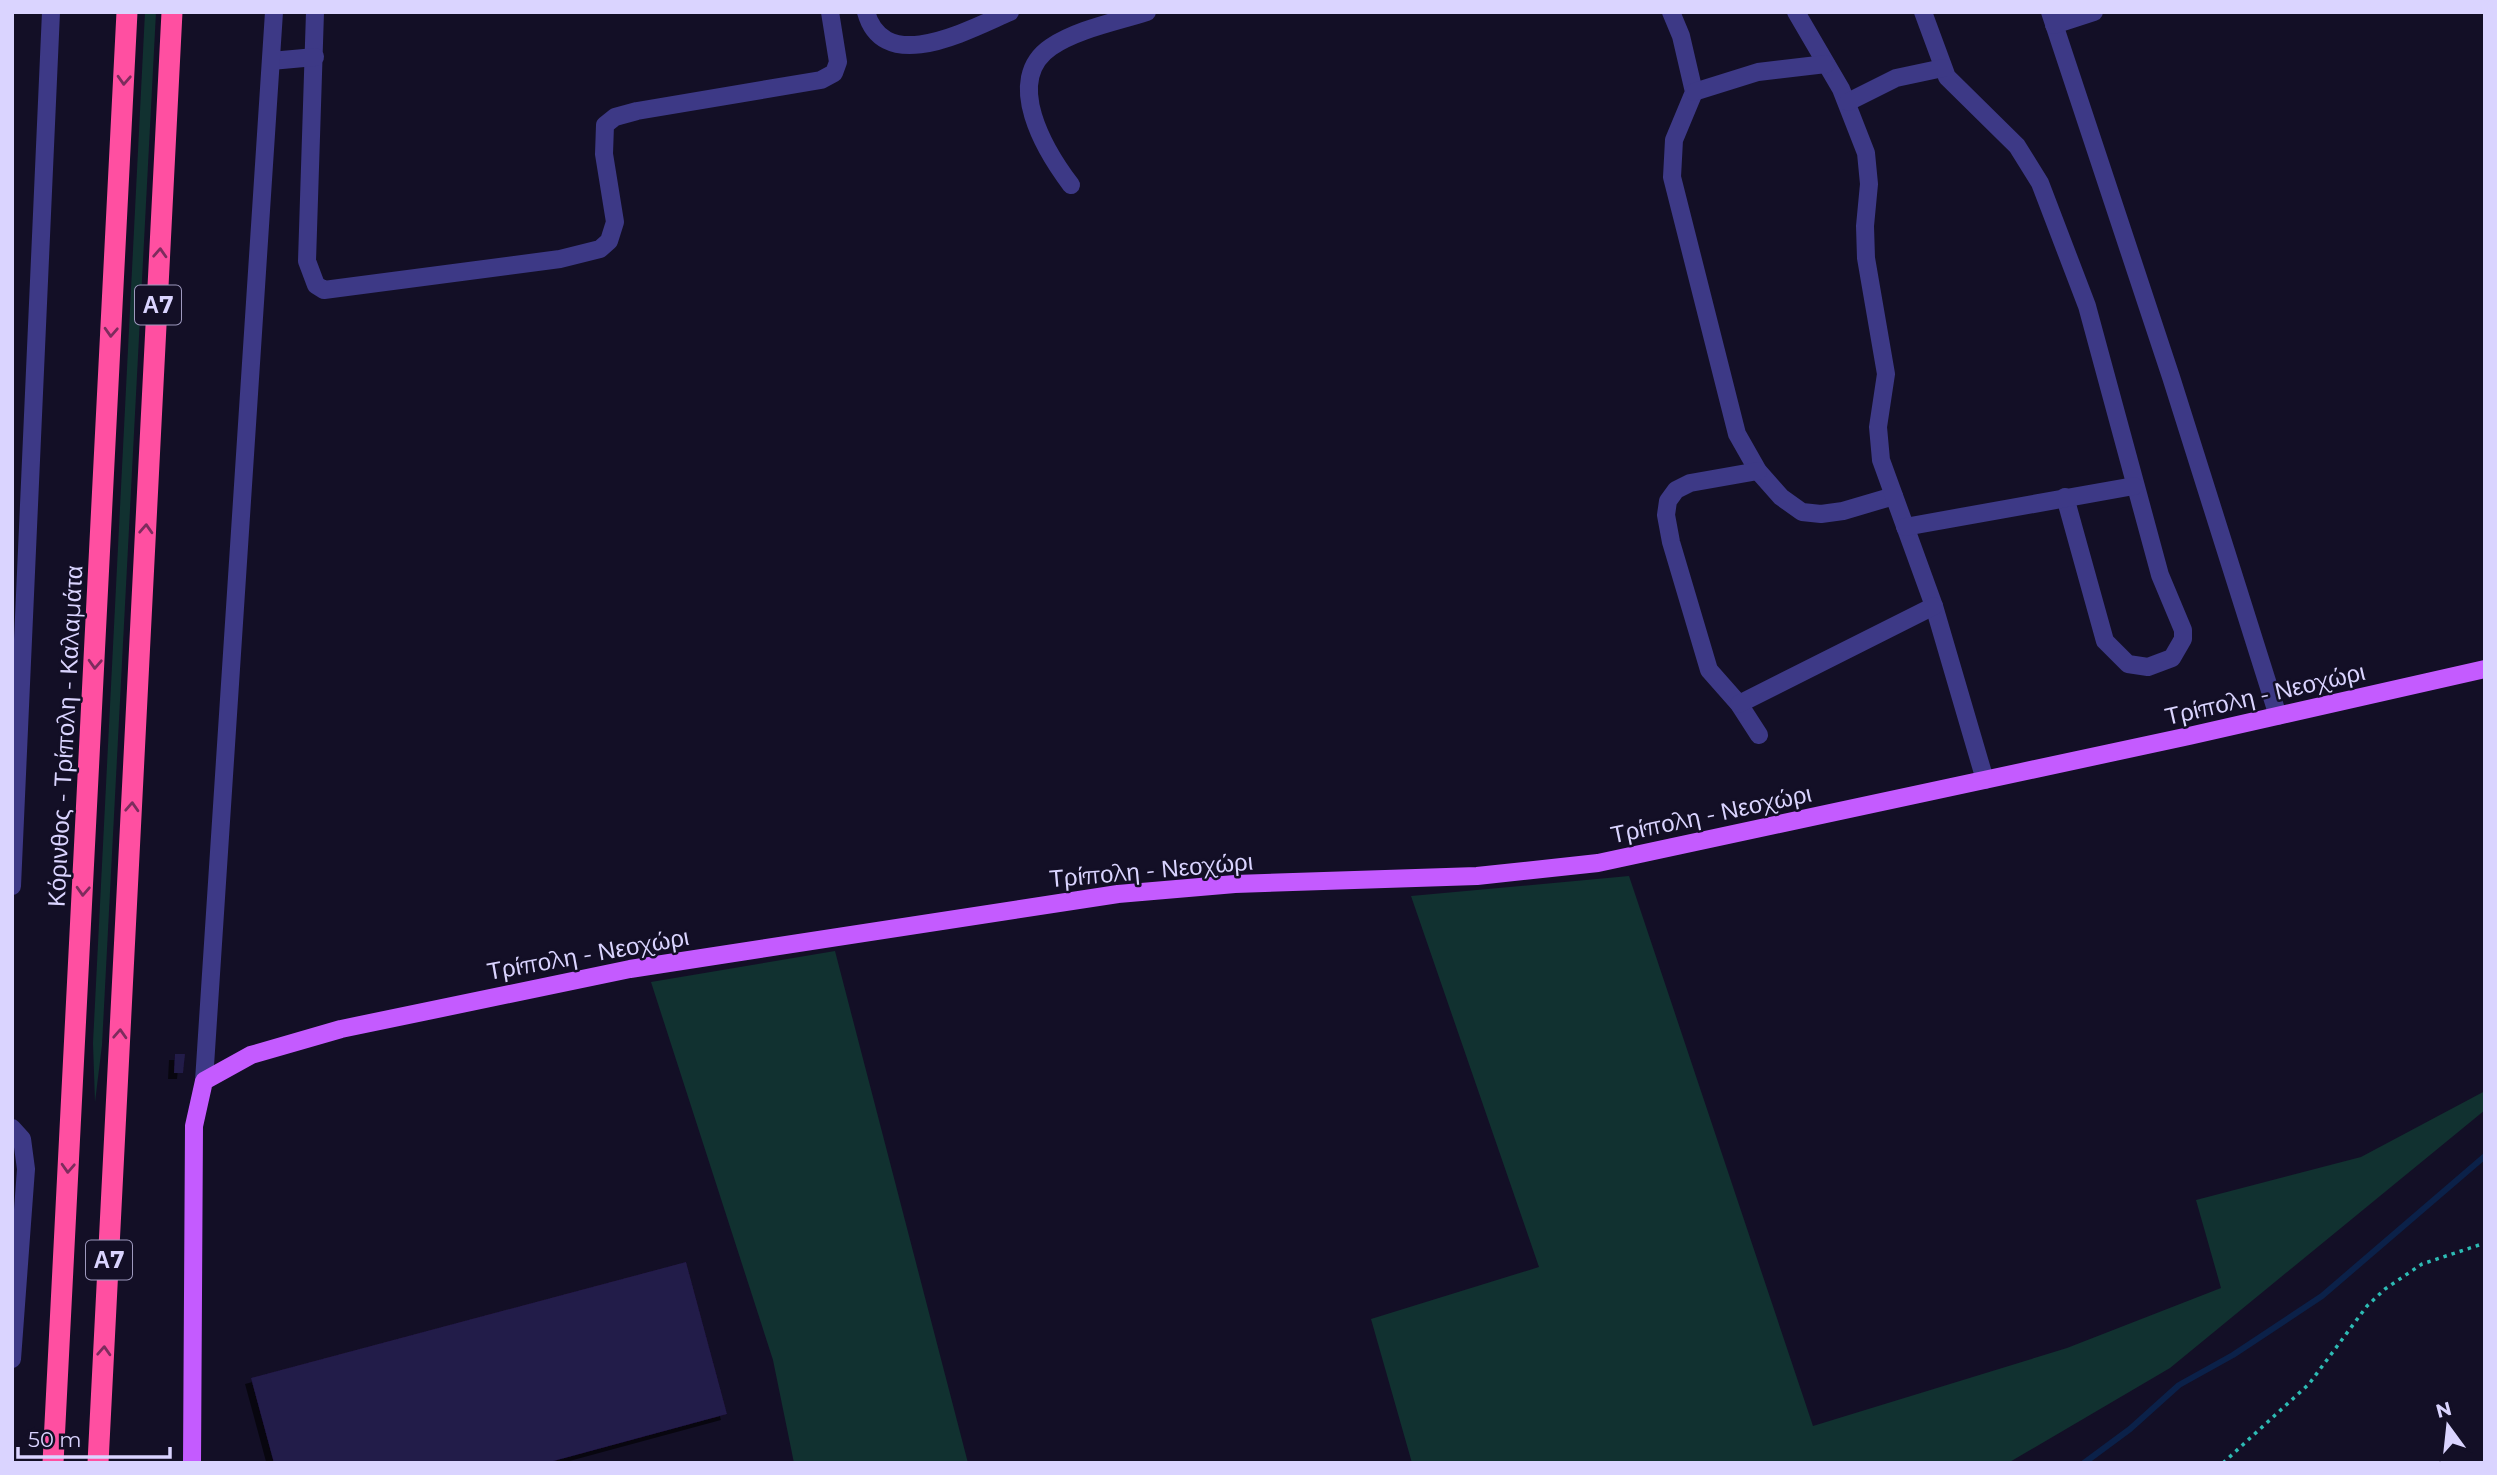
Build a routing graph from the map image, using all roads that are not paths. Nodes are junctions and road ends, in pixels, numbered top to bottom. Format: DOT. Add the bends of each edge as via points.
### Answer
graph roads {
  1 [pos="51,12"];
  2 [pos="127,12"];
  3 [pos="172,12"];
  4 [pos="274,12"];
  5 [pos="315,12"];
  6 [pos="830,12"];
  7 [pos="866,12"];
  8 [pos="1010,12"];
  9 [pos="1147,12"];
  10 [pos="1671,12"];
  11 [pos="1796,12"];
  12 [pos="1923,12"];
  13 [pos="2094,12"];
  14 [pos="2056,17"];
  15 [pos="315,57"];
  16 [pos="271,61"];
  17 [pos="1826,64"];
  18 [pos="1943,68"];
  19 [pos="1694,92"];
  20 [pos="1847,102"];
  21 [pos="1071,185"];
  22 [pos="1758,471"];
  23 [pos="2134,486"];
  24 [pos="1894,496"];
  25 [pos="2065,497"];
  26 [pos="1905,527"];
  27 [pos="1934,606"];
  28 [pos="2485,669"];
  29 [pos="1738,704"];
  30 [pos="2278,716"];
  31 [pos="1759,735"];
  32 [pos="1985,780"];
  33 [pos="12,886"];
  34 [pos="204,1081"];
  35 [pos="12,1128"];
  36 [pos="12,1359"];
  37 [pos="53,1463"];
  38 [pos="98,1463"];
  39 [pos="192,1463"];
  1 -- 33 [label="street"];
  2 -- 37 [label="highway, Κόρινθος - Τρίπολη - Καλαμάτα / Α7, one-way"];
  38 -- 3 [label="highway, Α7, one-way"];
  4 -- 16 [label="street"];
  5 -- 15 [label="street"];
  6 -- 15 [label="street" via="838,62 834,73 821,80 637,111 605,125 604,154 615,222 610,241 600,249 561,260 324,290 316,285 307,261"];
  7 -- 8 [label="street" via="877,36 904,46 933,42"];
  9 -- 21 [label="street" via="1068,37 1048,49 1030,74 1029,105 1050,158"];
  10 -- 19 [label="street"];
  11 -- 17 [label="street"];
  12 -- 18 [label="street"];
  13 -- 14 [label="street"];
  14 -- 30 [label="street"];
  15 -- 16 [label="street"];
  16 -- 34 [label="street"];
  17 -- 19 [label="street" via="1758,72"];
  17 -- 20 [label="street"];
  18 -- 20 [label="street" via="1896,78"];
  18 -- 23 [label="street" via="1975,107 2017,146 2040,183 2087,306"];
  19 -- 22 [label="street" via="1674,140 1672,177 1737,434"];
  20 -- 24 [label="street" via="1866,153 1866,258 1886,374 1879,438 1881,460"];
  22 -- 24 [label="street" via="1802,512 1843,511"];
  22 -- 29 [label="street" via="1690,483 1668,501 1666,515 1709,670"];
  23 -- 25 [label="street"];
  23 -- 25 [label="street" via="2160,575 2183,630 2172,658 2148,667 2128,664 2105,641"];
  24 -- 26 [label="street"];
  25 -- 26 [label="street"];
  26 -- 27 [label="street"];
  27 -- 29 [label="street"];
  27 -- 32 [label="street"];
  28 -- 30 [label="main road, Τρίπολη - Νεοχώρι"];
  29 -- 31 [label="street"];
  30 -- 32 [label="main road, Τρίπολη - Νεοχώρι"];
  32 -- 34 [label="main road, Τρίπολη - Νεοχώρι" via="1598,863 1477,877 1235,884 1118,894 630,969 341,1029 251,1055"];
  34 -- 39 [label="main road" via="194,1126"];
  35 -- 36 [label="street" via="22,1139 26,1169"];
}
